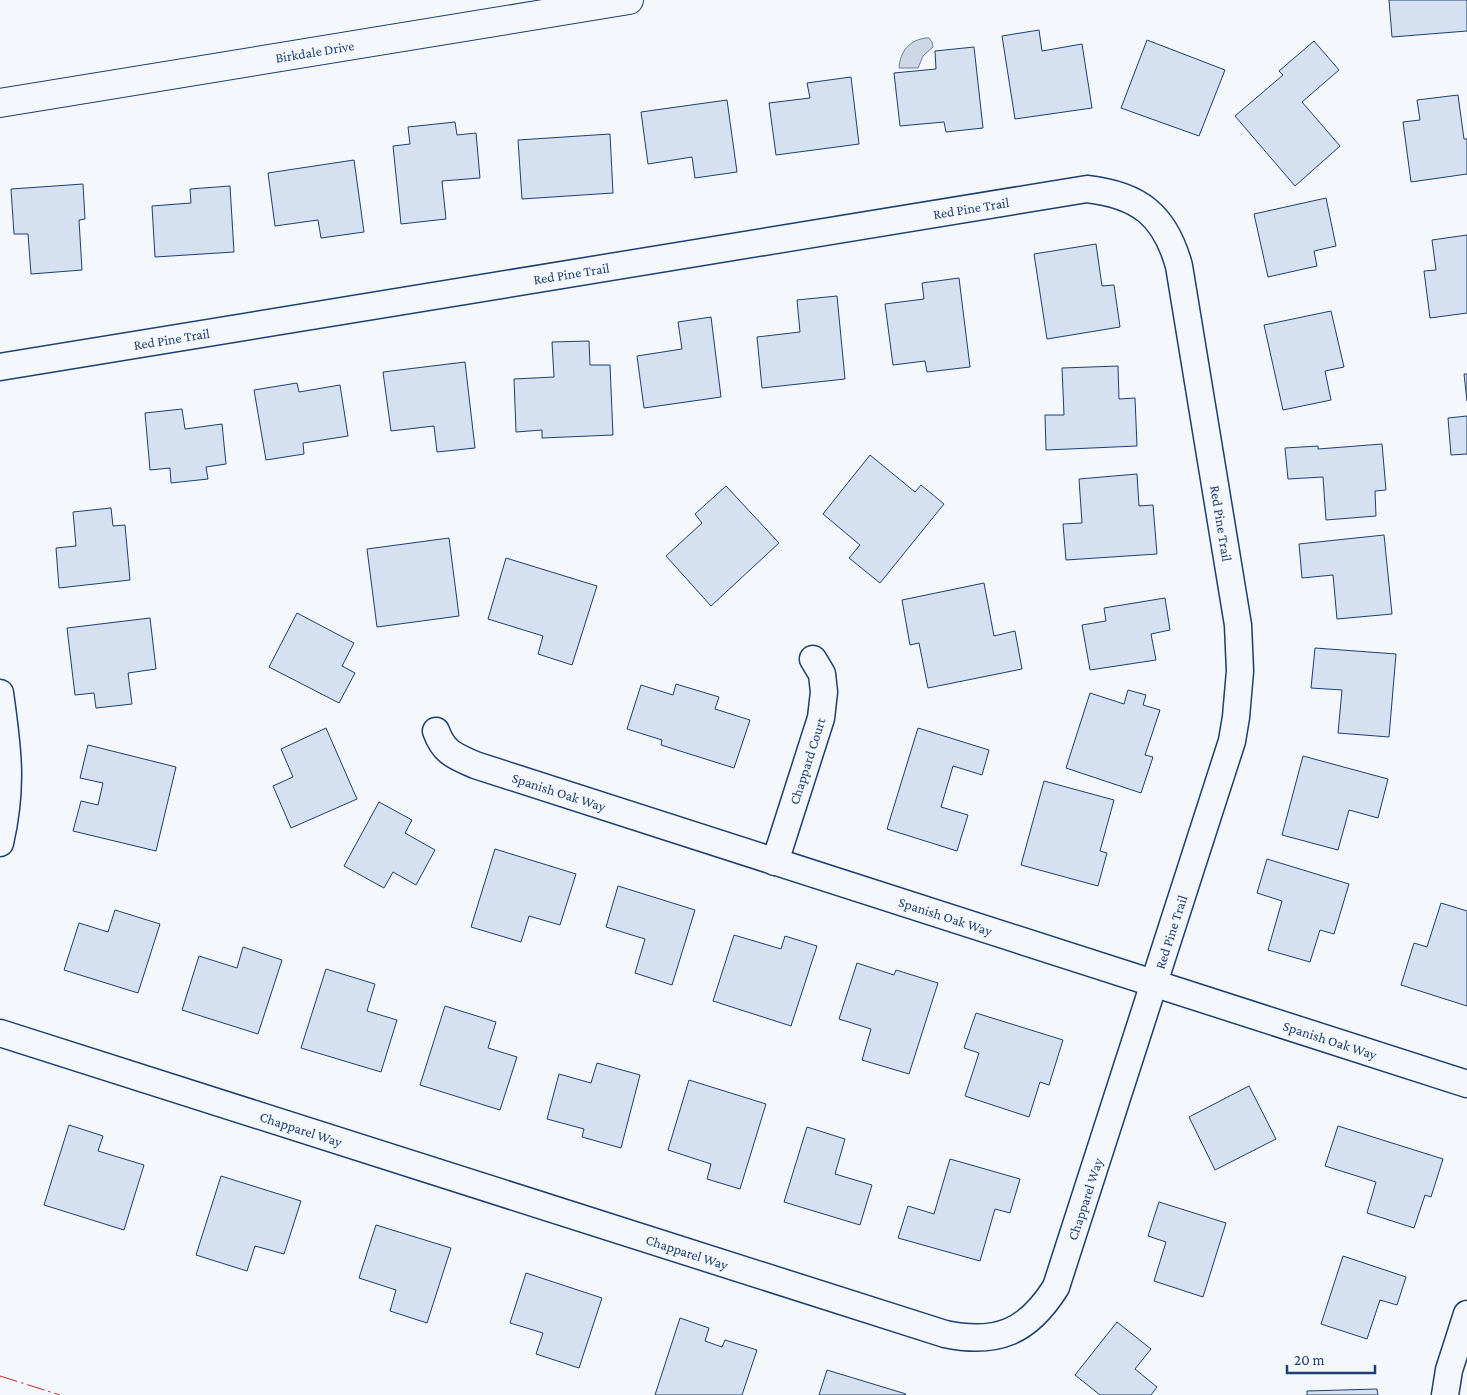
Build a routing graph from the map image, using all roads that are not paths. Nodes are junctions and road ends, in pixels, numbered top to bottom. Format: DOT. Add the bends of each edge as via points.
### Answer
graph roads {
  1 [pos="629,0"];
  2 [pos="0,103"];
  3 [pos="0,367"];
  4 [pos="813,659"];
  5 [pos="0,693"];
  6 [pos="436,731"];
  7 [pos="0,843"];
  8 [pos="775,862"];
  9 [pos="1154,984"];
  10 [pos="0,1033"];
  11 [pos="1467,1084"];
  12 [pos="1467,1314"];
  13 [pos="1445,1395"];
  1 -- 2 [label="street, Birkdale Drive"];
  3 -- 9 [label="street, Red Pine Trail" via="1087,188 1129,198 1148,210 1163,226 1179,266 1238,625 1240,671 1232,740"];
  4 -- 8 [label="street, Chappard Court" via="822,674 821,718"];
  5 -- 7 [label="street" via="9,773 6,816"];
  6 -- 8 [label="street, Spanish Oak Way" via="441,744 454,755 475,765"];
  8 -- 9 [label="street, Spanish Oak Way"];
  9 -- 10 [label="street, Chapparel Way" via="1056,1287 1029,1321 1010,1332 966,1339"];
  9 -- 11 [label="street, Spanish Oak Way"];
  12 -- 13 [label="street" via="1449,1370"];
}
